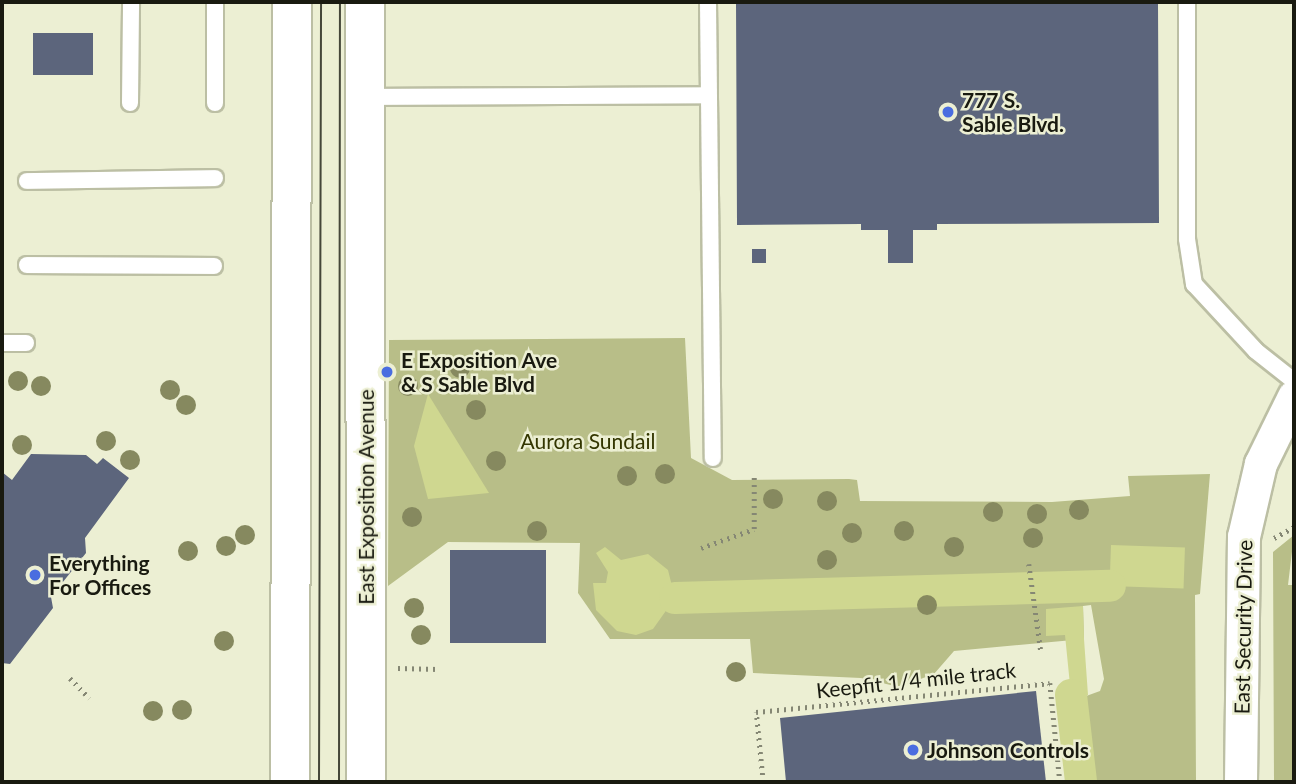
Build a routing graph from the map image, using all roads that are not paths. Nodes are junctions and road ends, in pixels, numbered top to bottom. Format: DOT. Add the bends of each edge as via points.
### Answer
graph roads {
  1 [pos="131,2"];
  2 [pos="215,2"];
  3 [pos="292,2"];
  4 [pos="365,2"];
  5 [pos="708,2"];
  6 [pos="1187,2"];
  7 [pos="708,95"];
  8 [pos="365,97"];
  9 [pos="130,103"];
  10 [pos="215,103"];
  11 [pos="215,178"];
  12 [pos="27,181"];
  13 [pos="27,265"];
  14 [pos="214,266"];
  15 [pos="2,343"];
  16 [pos="26,343"];
  17 [pos="1294,381"];
  18 [pos="1294,397"];
  19 [pos="713,458"];
  20 [pos="290,782"];
  21 [pos="366,782"];
  22 [pos="1241,782"];
  1 -- 9 [label="lane"];
  2 -- 10 [label="lane"];
  3 -- 20 [label="street"];
  4 -- 8 [label="street, East Exposition Avenue"];
  5 -- 7 [label="lane"];
  6 -- 17 [label="lane" via="1187,239 1194,284 1256,351"];
  7 -- 8 [label="lane"];
  7 -- 19 [label="lane"];
  8 -- 21 [label="street, East Exposition Avenue"];
  11 -- 12 [label="lane"];
  13 -- 14 [label="lane"];
  15 -- 16 [label="lane"];
  18 -- 22 [label="street, East Security Drive" via="1261,464 1244,537"];
}
